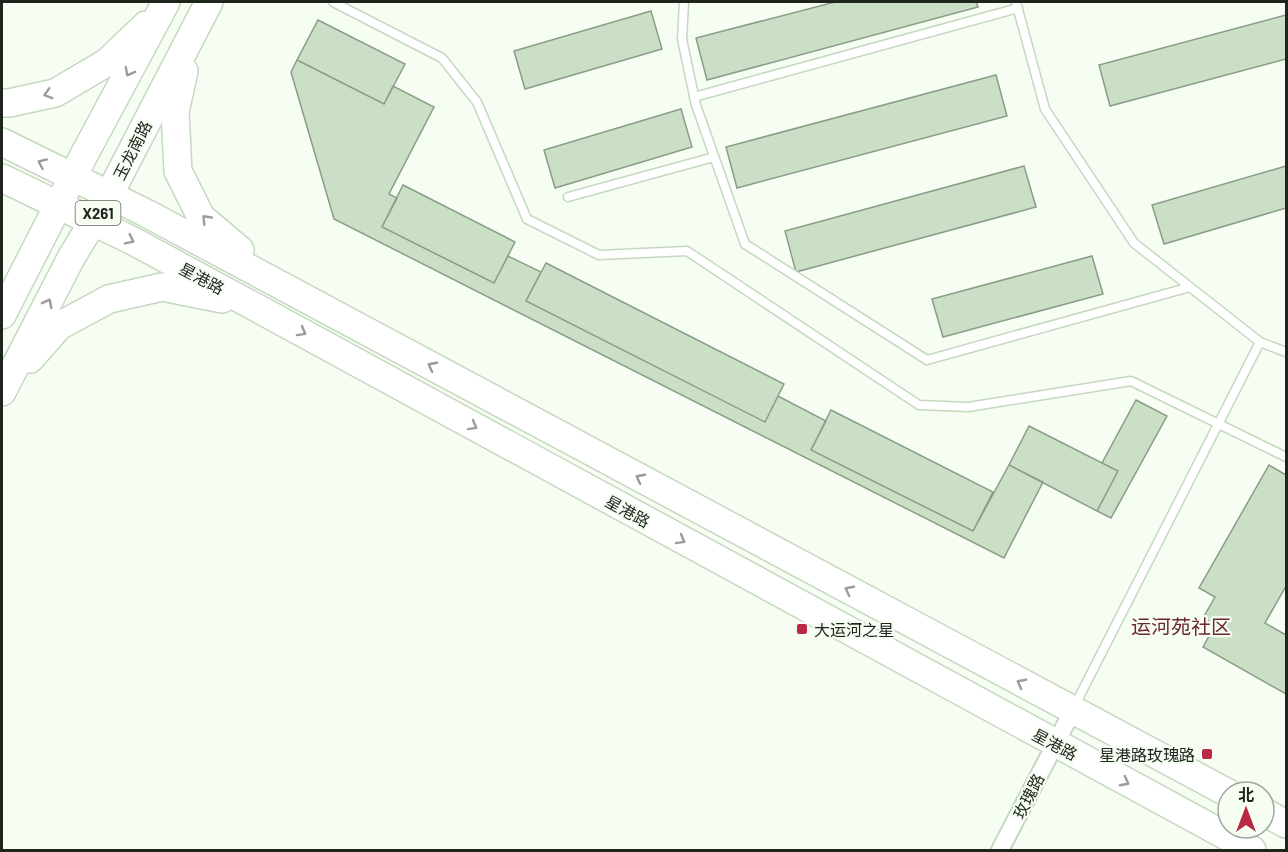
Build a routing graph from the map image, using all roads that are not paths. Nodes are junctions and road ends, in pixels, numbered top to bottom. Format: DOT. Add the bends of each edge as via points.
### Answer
graph roads {
  1 [pos="209,2"];
  2 [pos="333,2"];
  3 [pos="684,2"];
  4 [pos="1017,5"];
  5 [pos="164,6"];
  6 [pos="192,34"];
  7 [pos="694,97"];
  8 [pos="2,103"];
  9 [pos="2,142"];
  10 [pos="714,157"];
  11 [pos="72,177"];
  12 [pos="2,178"];
  13 [pos="109,195"];
  14 [pos="568,197"];
  15 [pos="58,206"];
  16 [pos="92,223"];
  17 [pos="281,285"];
  18 [pos="1190,287"];
  19 [pos="268,314"];
  20 [pos="2,315"];
  21 [pos="1260,342"];
  22 [pos="1287,352"];
  23 [pos="2,390"];
  24 [pos="1219,424"];
  25 [pos="1287,457"];
  26 [pos="1072,710"];
  27 [pos="1055,745"];
  28 [pos="1216,787"];
  29 [pos="1000,850"];
  30 [pos="1252,850"];
  1 -- 6 [label="main road, 玉龙南路 / X261"];
  2 -- 24 [label="lane" via="442,58 477,102 527,219 599,255 687,251 918,405 968,407 1131,381"];
  3 -- 7 [label="lane" via="682,39"];
  4 -- 7 [label="lane"];
  4 -- 18 [label="lane" via="1045,109 1134,243"];
  5 -- 8 [label="main road, one-way" via="106,63 55,93"];
  5 -- 11 [label="main road, X261, one-way"];
  6 -- 13 [label="main road, 玉龙南路 / X261"];
  17 -- 6 [label="main road, one-way" via="201,217 178,171 175,112"];
  7 -- 10 [label="lane"];
  11 -- 9 [label="main road, 星港路, one-way"];
  10 -- 14 [label="lane"];
  10 -- 18 [label="lane" via="745,244 927,360"];
  11 -- 13 [label="main road, 星港路"];
  11 -- 15 [label="main road, X261"];
  12 -- 15 [label="main road, 星港路"];
  13 -- 16 [label="main road, 玉龙南路 / X261"];
  13 -- 17 [label="main road, 星港路"];
  15 -- 16 [label="main road, 星港路"];
  15 -- 20 [label="main road, X261"];
  16 -- 19 [label="main road, 星港路, one-way"];
  23 -- 16 [label="main road, 玉龙南路 / X261, one-way"];
  26 -- 17 [label="main road, 星港路, one-way"];
  18 -- 21 [label="lane"];
  19 -- 23 [label="main road" via="219,298 162,287 110,299 59,326"];
  19 -- 27 [label="main road, 星港路, one-way"];
  21 -- 22 [label="lane"];
  21 -- 24 [label="lane"];
  24 -- 25 [label="lane"];
  24 -- 26 [label="lane"];
  26 -- 27 [label="street, 玫瑰路"];
  26 -- 28 [label="main road, 星港路"];
  27 -- 29 [label="street, 玫瑰路"];
  27 -- 30 [label="main road, 星港路, one-way"];
}
